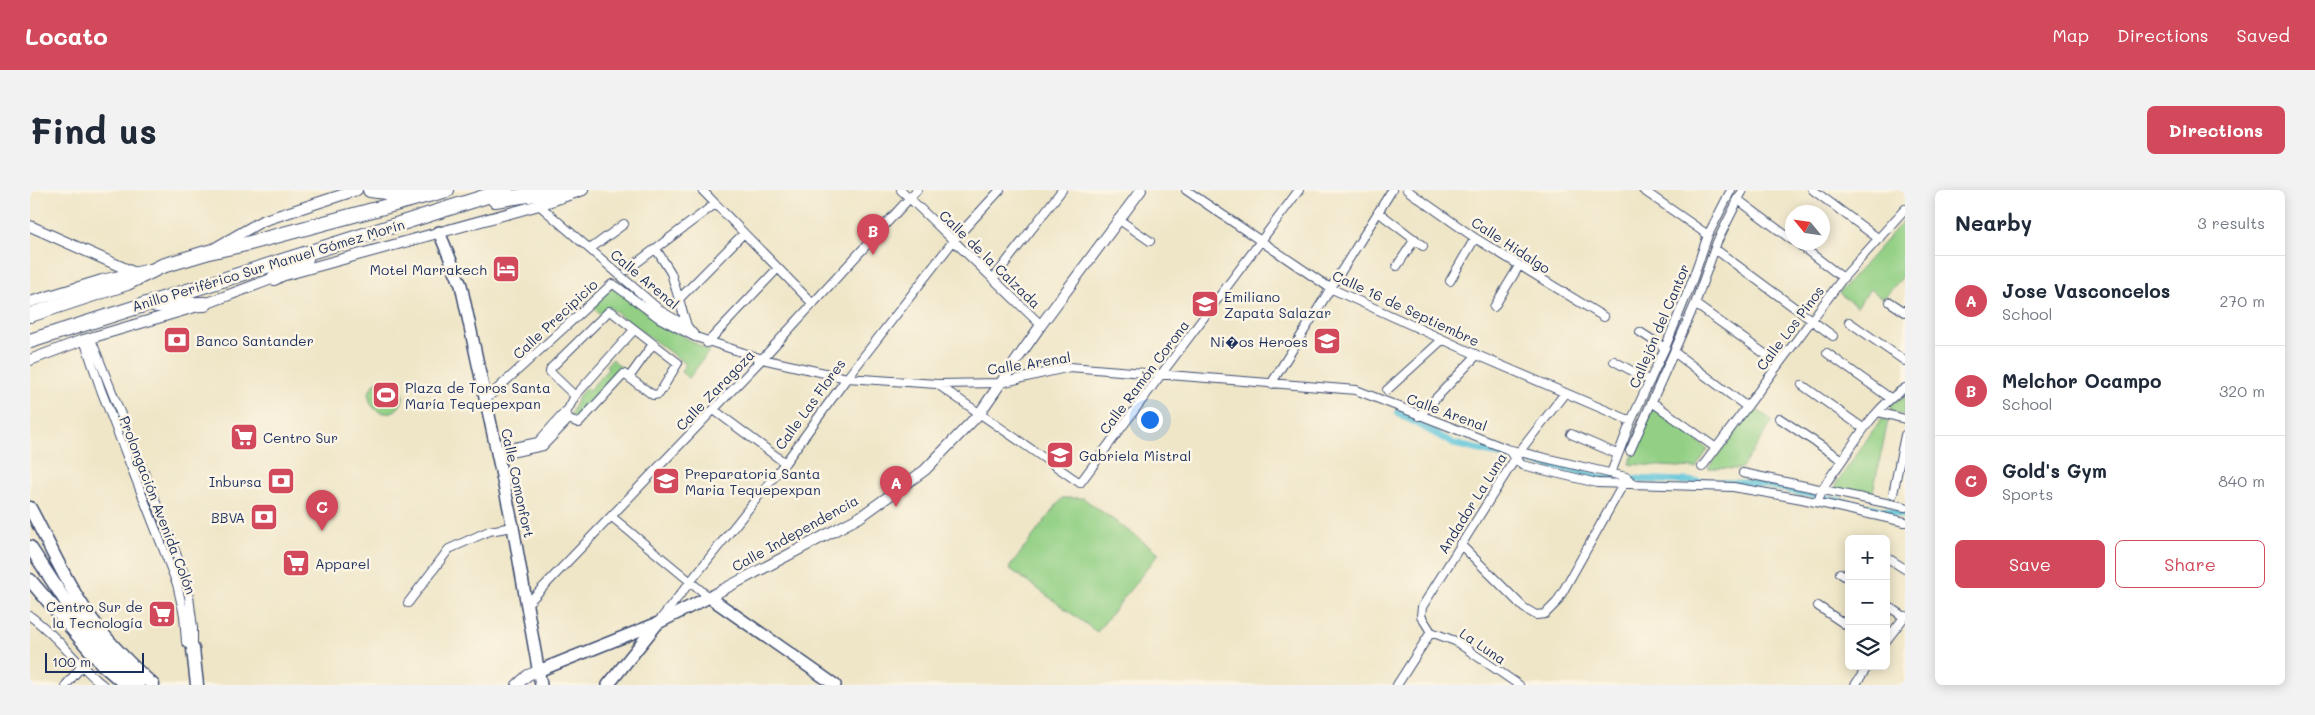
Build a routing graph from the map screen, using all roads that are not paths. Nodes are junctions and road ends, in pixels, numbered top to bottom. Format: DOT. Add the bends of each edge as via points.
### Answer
graph roads {
  1 [pos="357,190"];
  2 [pos="370,190"];
  3 [pos="506,190"];
  4 [pos="563,190"];
  5 [pos="583,190"];
  6 [pos="702,190"];
  7 [pos="901,190"];
  8 [pos="917,190"];
  9 [pos="1000,190"];
  10 [pos="1062,190"];
  11 [pos="1141,190"];
  12 [pos="1186,190"];
  13 [pos="1299,190"];
  14 [pos="1392,190"];
  15 [pos="1406,190"];
  16 [pos="1643,190"];
  17 [pos="1731,190"];
  18 [pos="1743,190"];
  19 [pos="1812,190"];
  20 [pos="438,192"];
  21 [pos="910,198"];
  22 [pos="1737,199"];
  23 [pos="539,204"];
  24 [pos="715,204"];
  25 [pos="454,206"];
  26 [pos="1905,209"];
  27 [pos="1378,212"];
  28 [pos="1118,219"];
  29 [pos="624,224"];
  30 [pos="30,226"];
  31 [pos="439,232"];
  32 [pos="744,233"];
  33 [pos="1708,235"];
  34 [pos="1785,235"];
  35 [pos="1475,238"];
  36 [pos="1414,239"];
  37 [pos="1879,239"];
  38 [pos="954,240"];
  39 [pos="1150,241"];
  40 [pos="1261,241"];
  41 [pos="1423,246"];
  42 [pos="324,248"];
  43 [pos="1715,248"];
  44 [pos="590,249"];
  45 [pos="656,249"];
  46 [pos="1806,250"];
  47 [pos="210,252"];
  48 [pos="162,266"];
  49 [pos="1397,266"];
  50 [pos="1519,266"];
  51 [pos="778,268"];
  52 [pos="627,270"];
  53 [pos="134,272"];
  54 [pos="274,278"];
  55 [pos="1843,278"];
  56 [pos="993,279"];
  57 [pos="1450,281"];
  58 [pos="1330,288"];
  59 [pos="679,299"];
  60 [pos="30,302"];
  61 [pos="1890,302"];
  62 [pos="206,304"];
  63 [pos="813,304"];
  64 [pos="1695,304"];
  65 [pos="138,305"];
  66 [pos="1494,307"];
  67 [pos="1905,312"];
  68 [pos="30,316"];
  69 [pos="1604,317"];
  70 [pos="1811,320"];
  71 [pos="1848,322"];
  72 [pos="1041,325"];
  73 [pos="687,326"];
  74 [pos="634,330"];
  75 [pos="1640,332"];
  76 [pos="1833,336"];
  77 [pos="696,337"];
  78 [pos="88,339"];
  79 [pos="1442,340"];
  80 [pos="30,341"];
  81 [pos="707,343"];
  82 [pos="653,344"];
  83 [pos="1666,348"];
  84 [pos="1674,352"];
  85 [pos="1826,354"];
  86 [pos="1477,356"];
  87 [pos="762,359"];
  88 [pos="30,360"];
  89 [pos="1614,361"];
  90 [pos="1905,361"];
  91 [pos="1779,364"];
  92 [pos="1162,373"];
  93 [pos="630,376"];
  94 [pos="847,378"];
  95 [pos="1650,381"];
  96 [pos="1001,383"];
  97 [pos="937,384"];
  98 [pos="1271,384"];
  99 [pos="1802,385"];
  100 [pos="1905,388"];
  101 [pos="1387,390"];
  102 [pos="1565,393"];
  103 [pos="575,396"];
  104 [pos="1890,398"];
  105 [pos="485,400"];
  106 [pos="1652,402"];
  107 [pos="1747,407"];
  108 [pos="714,410"];
  109 [pos="566,411"];
  110 [pos="1878,412"];
  111 [pos="979,414"];
  112 [pos="1419,416"];
  113 [pos="1780,418"];
  114 [pos="569,419"];
  115 [pos="1905,419"];
  116 [pos="1631,421"];
  117 [pos="1863,428"];
  118 [pos="1571,434"];
  119 [pos="1905,435"];
  120 [pos="1716,448"];
  121 [pos="1630,451"];
  122 [pos="497,453"];
  123 [pos="1518,454"];
  124 [pos="1617,454"];
  125 [pos="1842,460"];
  126 [pos="785,463"];
  127 [pos="1550,465"];
  128 [pos="1702,467"];
  129 [pos="1611,473"];
  130 [pos="1744,473"];
  131 [pos="1625,481"];
  132 [pos="1893,494"];
  133 [pos="1819,496"];
  134 [pos="1905,507"];
  135 [pos="31,510"];
  136 [pos="612,516"];
  137 [pos="1905,522"];
  138 [pos="512,527"];
  139 [pos="1460,544"];
  140 [pos="30,547"];
  141 [pos="1890,559"];
  142 [pos="1905,569"];
  143 [pos="1840,573"];
  144 [pos="1845,576"];
  145 [pos="30,580"];
  146 [pos="690,582"];
  147 [pos="709,597"];
  148 [pos="408,603"];
  149 [pos="527,604"];
  150 [pos="1818,606"];
  151 [pos="1890,607"];
  152 [pos="30,616"];
  153 [pos="1905,616"];
  154 [pos="658,623"];
  155 [pos="1846,625"];
  156 [pos="1431,632"];
  157 [pos="1890,637"];
  158 [pos="193,649"];
  159 [pos="81,667"];
  160 [pos="1865,670"];
  161 [pos="538,671"];
  162 [pos="145,683"];
  163 [pos="66,685"];
  164 [pos="103,685"];
  165 [pos="126,685"];
  166 [pos="197,685"];
  167 [pos="517,685"];
  168 [pos="541,685"];
  169 [pos="608,685"];
  170 [pos="835,685"];
  171 [pos="1397,685"];
  172 [pos="1519,685"];
  173 [pos="1855,685"];
  1 -- 47 [label="street" via="262,221"];
  2 -- 20 [label="highway"];
  3 -- 25 [label="highway, Anillo Periférico Sur Manuel Gómez Morín"];
  4 -- 25 [label="highway"];
  5 -- 23 [label="street"];
  6 -- 24 [label="street"];
  7 -- 21 [label="street, Calle de la Calzada"];
  8 -- 21 [label="street, Calle Zaragoza"];
  9 -- 38 [label="street, Calle Las Flores"];
  10 -- 56 [label="street"];
  11 -- 28 [label="street, Calle Independencia"];
  12 -- 40 [label="street, Calle 16 de Septiembre"];
  13 -- 40 [label="street, Calle Ramón Corona"];
  14 -- 27 [label="street"];
  15 -- 35 [label="street, Calle Hidalgo"];
  16 -- 33 [label="street"];
  17 -- 33 [label="street, Callejón del Cantor"];
  18 -- 22 [label="street"];
  19 -- 37 [label="street"];
  20 -- 47 [label="highway, Anillo Periférico Sur Manuel Gómez Morín"];
  21 -- 38 [label="street, Calle de la Calzada"];
  21 -- 63 [label="street, Calle Zaragoza"];
  22 -- 34 [label="street"];
  22 -- 43 [label="street"];
  23 -- 31 [label="street"];
  23 -- 44 [label="street, Calle Arenal"];
  24 -- 32 [label="street"];
  24 -- 45 [label="street"];
  25 -- 42 [label="highway, Anillo Periférico Sur Manuel Gómez Morín"];
  26 -- 37 [label="street, Calle Los Pinos"];
  27 -- 36 [label="street"];
  27 -- 58 [label="street"];
  28 -- 39 [label="street"];
  28 -- 72 [label="street, Calle Independencia"];
  29 -- 44 [label="street"];
  30 -- 53 [label="street"];
  31 -- 54 [label="street"];
  31 -- 105 [label="main road, Calle Comonfort" via="461,285"];
  32 -- 51 [label="street"];
  32 -- 59 [label="street"];
  33 -- 83 [label="street, Callejón del Cantor"];
  35 -- 50 [label="street, Calle Hidalgo"];
  35 -- 57 [label="street"];
  36 -- 41 [label="street"];
  36 -- 49 [label="street"];
  37 -- 55 [label="street, Calle Los Pinos"];
  38 -- 56 [label="street, Calle de la Calzada"];
  38 -- 94 [label="street, Calle Las Flores"];
  40 -- 58 [label="street, Calle 16 de Septiembre"];
  40 -- 92 [label="street, Calle Ramón Corona"];
  42 -- 54 [label="highway"];
  42 -- 65 [label="highway, Anillo Periférico Sur Manuel Gómez Morín"];
  43 -- 64 [label="street"];
  43 -- 70 [label="street"];
  44 -- 73 [label="street, Calle Arenal" via="661,312"];
  45 -- 52 [label="street"];
  45 -- 59 [label="street" via="671,273"];
  46 -- 55 [label="street"];
  47 -- 48 [label="highway, Anillo Periférico Sur Manuel Gómez Morín"];
  48 -- 53 [label="street"];
  48 -- 68 [label="highway, Anillo Periférico Sur Manuel Gómez Morín" via="127,283"];
  50 -- 66 [label="street"];
  50 -- 69 [label="street, Calle Hidalgo"];
  51 -- 63 [label="street"];
  51 -- 81 [label="street"];
  53 -- 60 [label="street"];
  54 -- 62 [label="street"];
  55 -- 70 [label="street, Calle Los Pinos"];
  56 -- 72 [label="street, Calle de la Calzada"];
  58 -- 79 [label="street, Calle 16 de Septiembre"];
  58 -- 98 [label="street"];
  59 -- 73 [label="street"];
  61 -- 67 [label="street"];
  62 -- 65 [label="highway"];
  62 -- 78 [label="street"];
  63 -- 87 [label="street, Calle Zaragoza"];
  64 -- 84 [label="street"];
  64 -- 91 [label="street"];
  65 -- 80 [label="highway, Anillo Periférico Sur Manuel Gómez Morín"];
  70 -- 76 [label="street"];
  70 -- 91 [label="street, Calle Los Pinos"];
  71 -- 90 [label="street"];
  72 -- 96 [label="street, Calle Independencia"];
  73 -- 77 [label="street, Calle Arenal"];
  74 -- 82 [label="street"];
  74 -- 103 [label="street"];
  74 -- 103 [label="street" via="609,311 551,368 550,374"];
  75 -- 83 [label="street"];
  77 -- 81 [label="street, Calle Arenal"];
  77 -- 105 [label="street, Calle Precipicio" via="659,318 612,284"];
  78 -- 88 [label="street"];
  78 -- 158 [label="street, Prolongación Avenida Colón" via="186,581"];
  79 -- 86 [label="street, Calle 16 de Septiembre"];
  79 -- 101 [label="street"];
  81 -- 87 [label="street, Calle Arenal"];
  82 -- 93 [label="street"];
  82 -- 93 [label="street" via="678,364 659,394 653,395"];
  83 -- 95 [label="street, Callejón del Cantor"];
  84 -- 106 [label="street"];
  84 -- 107 [label="street"];
  85 -- 104 [label="street"];
  86 -- 102 [label="street, Calle 16 de Septiembre"];
  86 -- 112 [label="street"];
  87 -- 94 [label="street, Calle Arenal"];
  87 -- 108 [label="street, Calle Zaragoza"];
  89 -- 95 [label="street"];
  91 -- 107 [label="street, Calle Los Pinos"];
  92 -- 96 [label="street, Calle Arenal" via="1070,367"];
  92 -- 98 [label="street, Calle Arenal"];
  92 -- 111 [label="street, Calle Ramón Corona" via="1080,483"];
  93 -- 114 [label="street" via="623,375 581,422"];
  94 -- 97 [label="street, Calle Arenal"];
  94 -- 126 [label="street, Calle Las Flores"];
  95 -- 116 [label="street, Callejón del Cantor"];
  96 -- 97 [label="street, Calle Arenal"];
  96 -- 111 [label="street, Calle Independencia"];
  97 -- 111 [label="street"];
  98 -- 112 [label="street, Calle Arenal" via="1356,390"];
  99 -- 117 [label="street"];
  100 -- 104 [label="street"];
  102 -- 116 [label="street, Calle 16 de Septiembre"];
  102 -- 123 [label="street, Andador La Luna"];
  103 -- 109 [label="street"];
  104 -- 110 [label="street"];
  105 -- 122 [label="main road, Calle Comonfort"];
  106 -- 120 [label="street"];
  106 -- 121 [label="street"];
  107 -- 120 [label="street, Calle Los Pinos"];
  108 -- 126 [label="street"];
  108 -- 136 [label="street, Calle Zaragoza"];
  109 -- 114 [label="street"];
  109 -- 122 [label="street" via="538,442"];
  110 -- 115 [label="street"];
  110 -- 117 [label="street"];
  111 -- 147 [label="street, Calle Independencia" via="925,470 860,517"];
  112 -- 123 [label="street, Calle Arenal"];
  113 -- 125 [label="street"];
  114 -- 122 [label="street" via="543,446"];
  116 -- 124 [label="street, Callejón del Cantor"];
  117 -- 125 [label="street"];
  118 -- 124 [label="street"];
  119 -- 132 [label="street"];
  120 -- 128 [label="street, Calle Los Pinos"];
  122 -- 138 [label="main road, Calle Comonfort"];
  123 -- 127 [label="street, Calle Arenal"];
  123 -- 127 [label="street, Calle Arenal" via="1522,465"];
  123 -- 139 [label="street, Andador La Luna"];
  124 -- 129 [label="street, Callejón del Cantor"];
  125 -- 133 [label="street"];
  126 -- 146 [label="street, Calle Las Flores"];
  127 -- 129 [label="street, Calle Arenal"];
  127 -- 131 [label="street, Calle Arenal" via="1597,483"];
  129 -- 131 [label="street, Calle Arenal"];
  130 -- 133 [label="street"];
  131 -- 133 [label="street" via="1634,485 1733,487"];
  131 -- 139 [label="street" via="1554,607 1545,614 1536,615 1524,608"];
  133 -- 134 [label="street"];
  133 -- 137 [label="street"];
  135 -- 162 [label="main road" via="90,617"];
  136 -- 146 [label="street"];
  136 -- 149 [label="street, Calle Zaragoza"];
  138 -- 148 [label="street" via="489,532 449,549"];
  138 -- 149 [label="main road, Calle Comonfort"];
  139 -- 156 [label="street, Andador La Luna" via="1420,612"];
  140 -- 162 [label="main road" via="72,611 109,657"];
  141 -- 142 [label="street"];
  143 -- 144 [label="street"];
  145 -- 165 [label="main road" via="103,665"];
  146 -- 147 [label="street"];
  146 -- 154 [label="street, Calle Las Flores"];
  147 -- 154 [label="main road, Calle Independencia"];
  147 -- 170 [label="main road"];
  149 -- 161 [label="main road, Calle Comonfort"];
  150 -- 155 [label="street"];
  151 -- 153 [label="street"];
  152 -- 159 [label="street" via="51,632"];
  153 -- 157 [label="street"];
  154 -- 161 [label="main road, Calle Independencia"];
  154 -- 169 [label="main road, Calle Las Flores"];
  156 -- 171 [label="street"];
  156 -- 172 [label="street, La Luna" via="1455,641"];
  158 -- 166 [label="main road"];
  159 -- 163 [label="street"];
  159 -- 164 [label="street"];
  160 -- 173 [label="street"];
  161 -- 167 [label="street, Calle Independencia"];
  161 -- 168 [label="main road, Calle Comonfort"];
}
